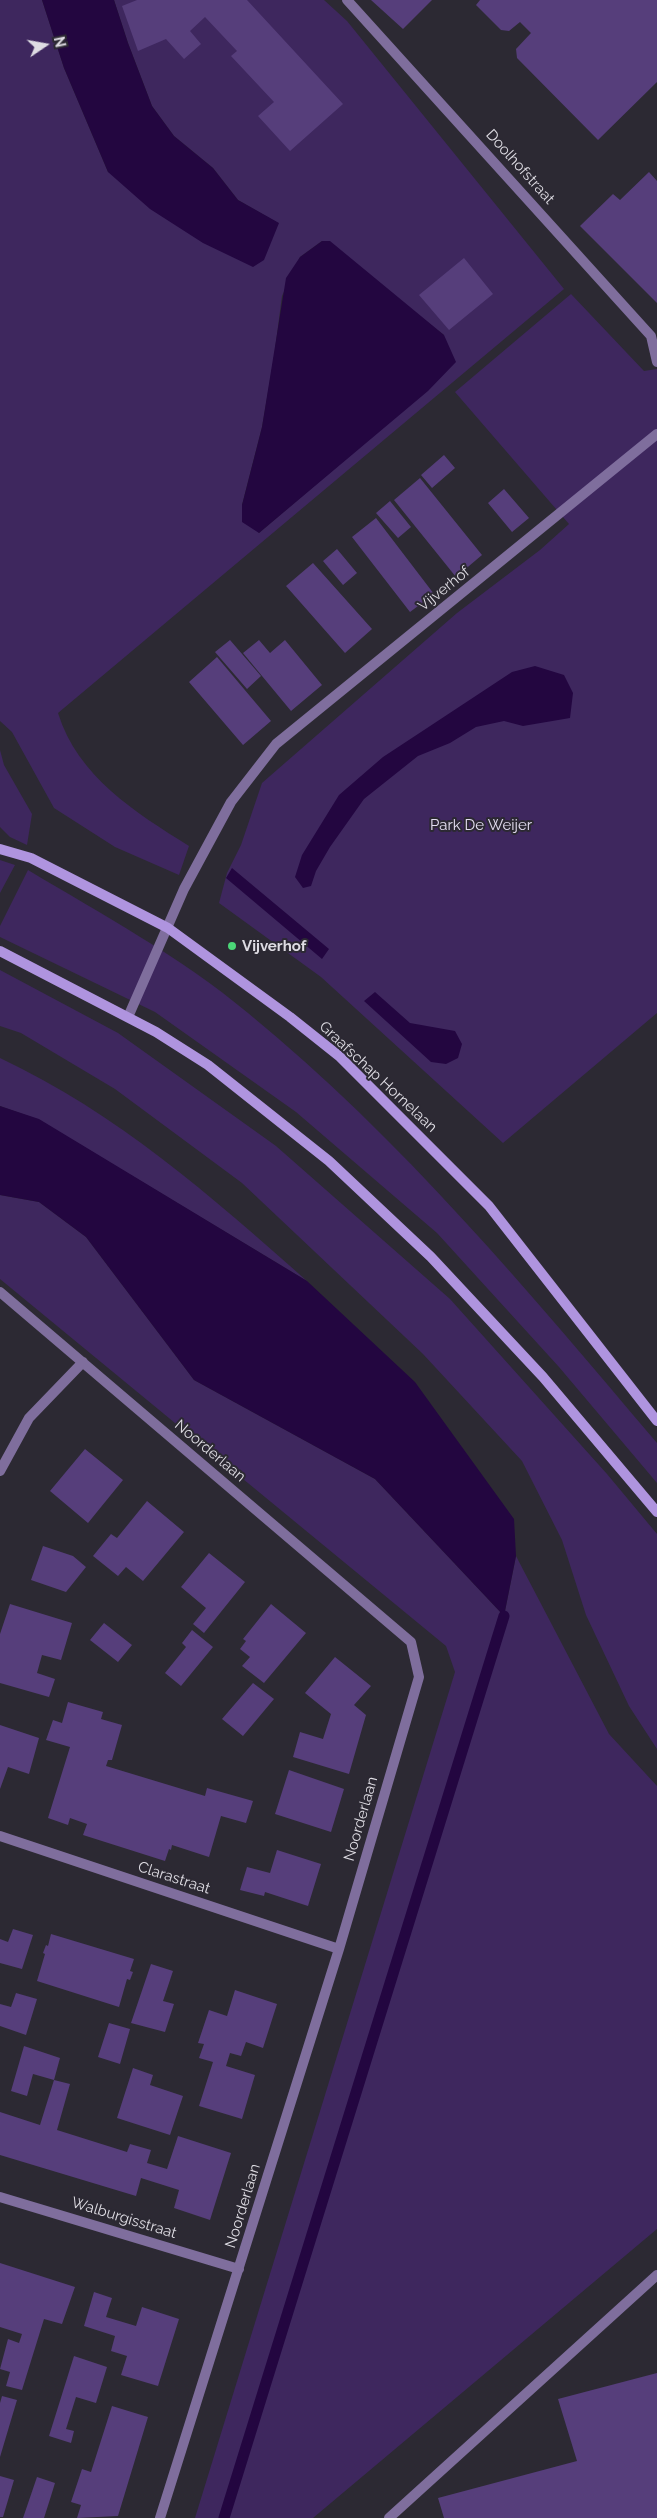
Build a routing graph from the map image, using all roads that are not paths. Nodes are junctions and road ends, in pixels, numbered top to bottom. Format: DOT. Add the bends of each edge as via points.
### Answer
graph roads {
  1 [pos="347,0"];
  2 [pos="657,362"];
  3 [pos="657,434"];
  4 [pos="0,849"];
  5 [pos="168,928"];
  6 [pos="0,951"];
  7 [pos="128,1018"];
  8 [pos="0,1292"];
  9 [pos="83,1362"];
  10 [pos="657,1421"];
  11 [pos="0,1471"];
  12 [pos="657,1512"];
  13 [pos="0,1836"];
  14 [pos="339,1949"];
  15 [pos="0,2197"];
  16 [pos="239,2269"];
  17 [pos="657,2275"];
  18 [pos="160,2518"];
  19 [pos="389,2518"];
  1 -- 2 [label="street, Doolhofstraat" via="652,336"];
  3 -- 5 [label="street, Vijverhof" via="276,744 231,802 184,889"];
  4 -- 5 [label="street, Graafschap Hornelaan" via="31,858"];
  5 -- 7 [label="street, Vijverhof"];
  5 -- 10 [label="street, Graafschap Hornelaan" via="339,1056 489,1206"];
  6 -- 7 [label="street"];
  7 -- 12 [label="street" via="208,1065 344,1175 431,1257 523,1356"];
  8 -- 9 [label="street, Noorderlaan"];
  9 -- 11 [label="street" via="29,1418"];
  9 -- 14 [label="street, Noorderlaan" via="411,1642 419,1677"];
  13 -- 14 [label="street, Clarastraat"];
  14 -- 16 [label="street, Noorderlaan"];
  15 -- 16 [label="street, Walburgisstraat"];
  16 -- 18 [label="street, Noorderlaan"];
  17 -- 19 [label="street"];
}
